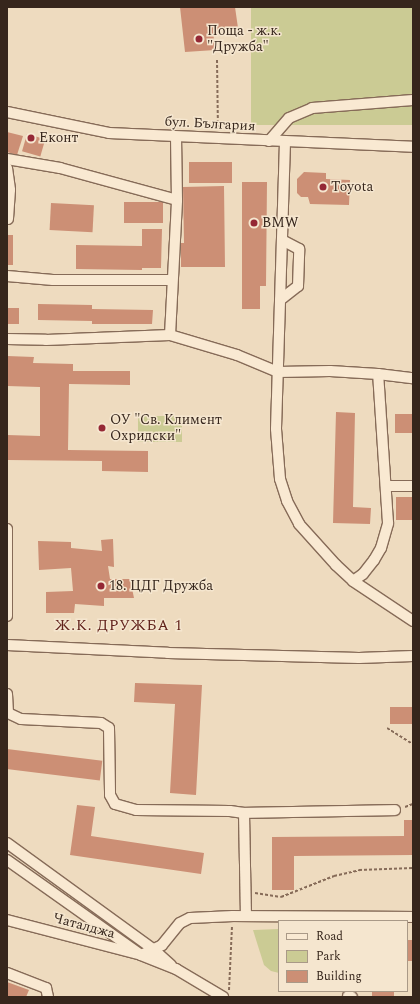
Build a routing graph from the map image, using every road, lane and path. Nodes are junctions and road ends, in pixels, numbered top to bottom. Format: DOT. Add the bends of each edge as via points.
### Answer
graph roads {
  1 [pos="217,60"];
  2 [pos="413,100"];
  3 [pos="7,112"];
  4 [pos="176,137"];
  5 [pos="219,138"];
  6 [pos="268,141"];
  7 [pos="285,142"];
  8 [pos="413,147"];
  9 [pos="7,159"];
  10 [pos="7,168"];
  11 [pos="177,200"];
  12 [pos="8,219"];
  13 [pos="282,240"];
  14 [pos="7,276"];
  15 [pos="172,280"];
  16 [pos="280,300"];
  17 [pos="170,335"];
  18 [pos="7,339"];
  19 [pos="278,372"];
  20 [pos="378,374"];
  21 [pos="413,378"];
  22 [pos="387,486"];
  23 [pos="413,486"];
  24 [pos="7,529"];
  25 [pos="353,581"];
  26 [pos="7,616"];
  27 [pos="413,621"];
  28 [pos="7,645"];
  29 [pos="413,656"];
  30 [pos="7,694"];
  31 [pos="387,728"];
  32 [pos="413,744"];
  33 [pos="395,810"];
  34 [pos="244,813"];
  35 [pos="7,843"];
  36 [pos="7,860"];
  37 [pos="413,868"];
  38 [pos="246,892"];
  39 [pos="233,916"];
  40 [pos="246,916"];
  41 [pos="413,917"];
  42 [pos="7,920"];
  43 [pos="153,949"];
  44 [pos="141,955"];
  45 [pos="176,969"];
  46 [pos="7,973"];
  47 [pos="48,997"];
  48 [pos="223,997"];
  49 [pos="228,997"];
  1 -- 5 [label="path"];
  2 -- 6 [label="street" via="312,108 289,118"];
  3 -- 4 [label="street, бул. България" via="109,133"];
  4 -- 5 [label="street, бул. България"];
  4 -- 11 [label="street"];
  5 -- 6 [label="street, бул. България"];
  6 -- 7 [label="street, бул. България"];
  7 -- 8 [label="street, бул. България"];
  7 -- 13 [label="street"];
  9 -- 11 [label="street" via="60,168"];
  10 -- 12 [label="street" via="10,190"];
  11 -- 15 [label="street"];
  13 -- 16 [label="street"];
  13 -- 16 [label="street" via="298,249 298,286"];
  14 -- 15 [label="street" via="52,280"];
  15 -- 17 [label="street"];
  16 -- 19 [label="street"];
  17 -- 18 [label="street"];
  17 -- 19 [label="street" via="237,355"];
  19 -- 20 [label="street" via="330,371"];
  19 -- 25 [label="street" via="276,429 280,479 287,502 299,524"];
  20 -- 21 [label="street"];
  20 -- 22 [label="street"];
  22 -- 23 [label="street"];
  22 -- 25 [label="street" via="388,524 381,548 363,574"];
  24 -- 26 [label="street"];
  25 -- 27 [label="street"];
  28 -- 29 [label="street" via="168,653 359,658"];
  30 -- 34 [label="street" via="8,713 21,719 101,723 109,728 110,795 115,804 136,810"];
  31 -- 32 [label="path"];
  33 -- 34 [label="street"];
  34 -- 38 [label="street"];
  35 -- 43 [label="street"];
  36 -- 44 [label="street"];
  37 -- 38 [label="path" via="359,870 334,876 282,897"];
  38 -- 40 [label="street"];
  39 -- 40 [label="street"];
  39 -- 43 [label="street" via="190,918 180,923 162,945"];
  39 -- 49 [label="path"];
  40 -- 41 [label="street"];
  42 -- 44 [label="street, Чаталджа"];
  43 -- 44 [label="street"];
  43 -- 45 [label="street"];
  44 -- 45 [label="street"];
  45 -- 48 [label="street"];
  46 -- 47 [label="street" via="46,988"];
}
